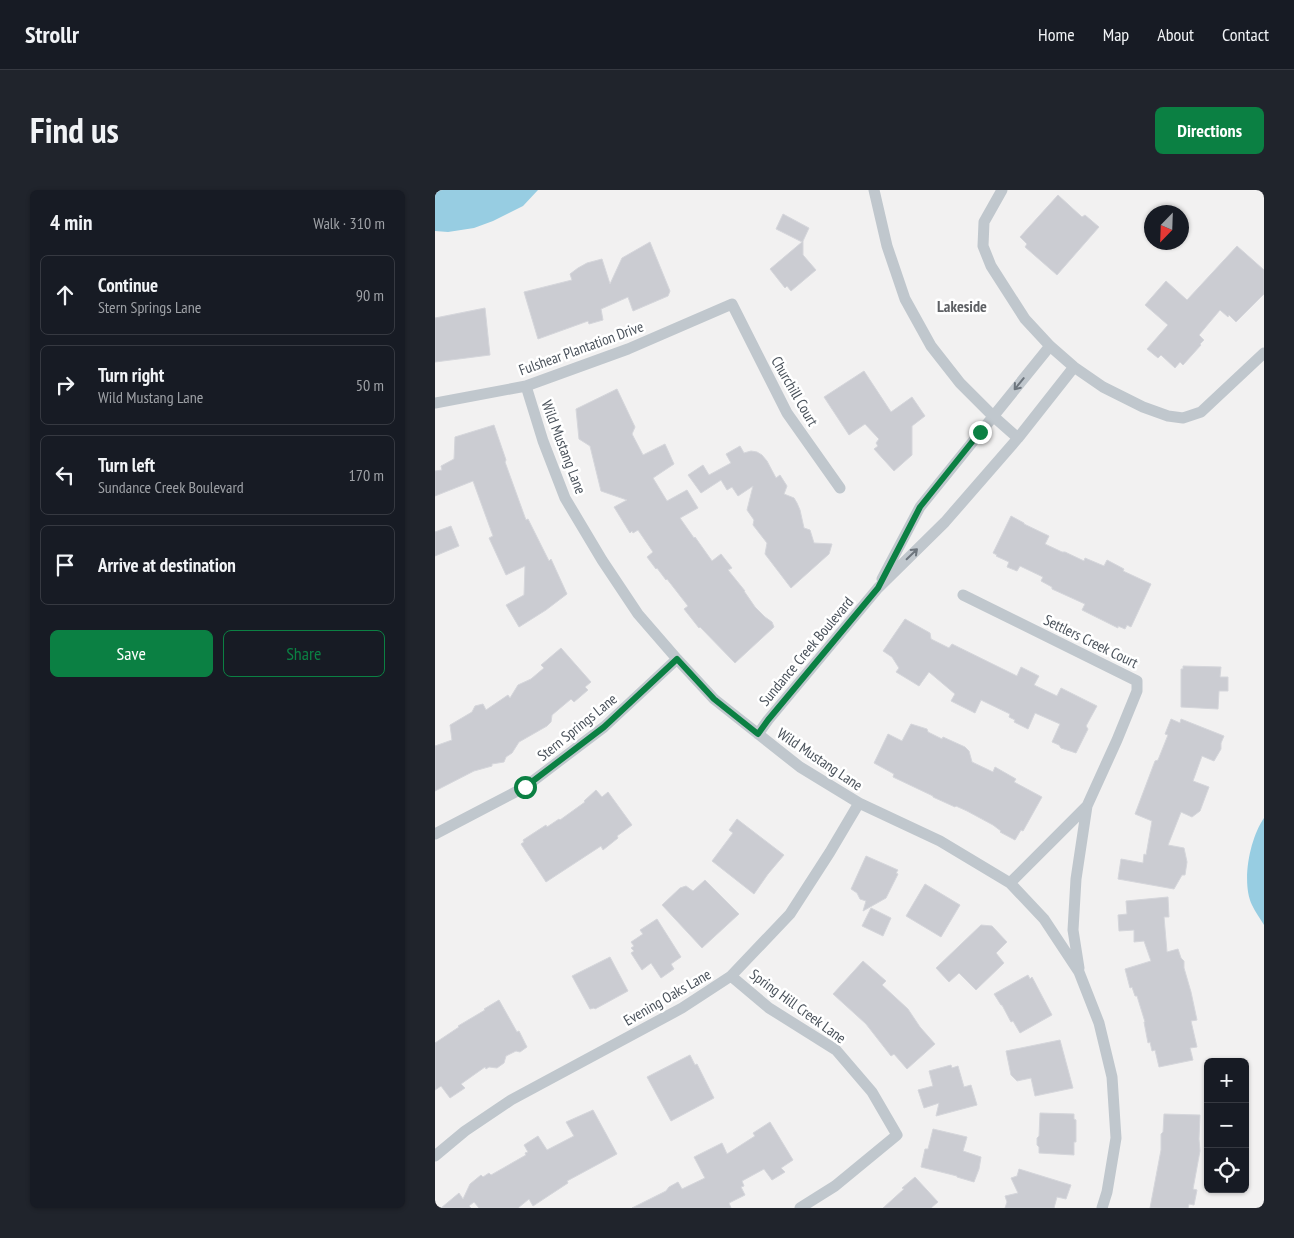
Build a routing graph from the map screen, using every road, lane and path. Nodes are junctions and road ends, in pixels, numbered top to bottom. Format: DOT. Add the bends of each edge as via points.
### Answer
graph roads {
  1 [pos="874,190"];
  2 [pos="1002,190"];
  3 [pos="732,304"];
  4 [pos="1050,346"];
  5 [pos="1264,353"];
  6 [pos="1074,367"];
  7 [pos="526,386"];
  8 [pos="435,403"];
  9 [pos="993,416"];
  10 [pos="1018,438"];
  11 [pos="840,488"];
  12 [pos="878,588"];
  13 [pos="963,595"];
  14 [pos="677,659"];
  15 [pos="758,734"];
  16 [pos="859,803"];
  17 [pos="1087,806"];
  18 [pos="435,834"];
  19 [pos="1076,879"];
  20 [pos="1010,883"];
  21 [pos="1079,972"];
  22 [pos="731,976"];
  23 [pos="435,1156"];
  24 [pos="800,1208"];
  25 [pos="1102,1208"];
  1 -- 9 [label="street" via="887,246 905,299 931,346 960,383"];
  2 -- 4 [label="street" via="984,222 983,246 991,266 1025,319"];
  3 -- 7 [label="street, Fulshear Plantation Drive" via="628,349"];
  3 -- 11 [label="street, Churchill Court" via="787,413"];
  4 -- 6 [label="street"];
  4 -- 9 [label="street, Sundance Creek Boulevard, one-way"];
  5 -- 6 [label="street" via="1201,412 1183,418 1143,407 1103,387"];
  6 -- 10 [label="street, Sundance Creek Boulevard"];
  7 -- 8 [label="street, Fulshear Plantation Drive"];
  7 -- 14 [label="street, Wild Mustang Lane" via="565,498 638,614"];
  9 -- 10 [label="street"];
  9 -- 12 [label="street, Sundance Creek Boulevard" via="920,507"];
  12 -- 10 [label="street, Sundance Creek Boulevard, one-way" via="945,522"];
  12 -- 15 [label="street, Sundance Creek Boulevard"];
  13 -- 17 [label="street, Settlers Creek Court" via="1137,681 1137,691"];
  14 -- 15 [label="street, Wild Mustang Lane" via="714,699"];
  14 -- 18 [label="street, Stern Springs Lane" via="604,727 525,787"];
  15 -- 16 [label="street, Wild Mustang Lane" via="800,766"];
  16 -- 20 [label="street, Wild Mustang Lane" via="940,841"];
  16 -- 22 [label="street, Evening Oaks Lane" via="790,914"];
  17 -- 19 [label="street, Settlers Creek Court"];
  17 -- 20 [label="street, Settlers Creek Court"];
  19 -- 21 [label="street, Wild Mustang Lane" via="1073,930"];
  20 -- 21 [label="street, Wild Mustang Lane" via="1044,919"];
  21 -- 25 [label="street, Wild Mustang Lane" via="1099,1023 1112,1077 1116,1138"];
  22 -- 23 [label="street, Evening Oaks Lane" via="683,1008 511,1100"];
  22 -- 24 [label="street, Spring Hill Creek Lane" via="769,1008 836,1050 872,1092 897,1135 835,1186"];
}
